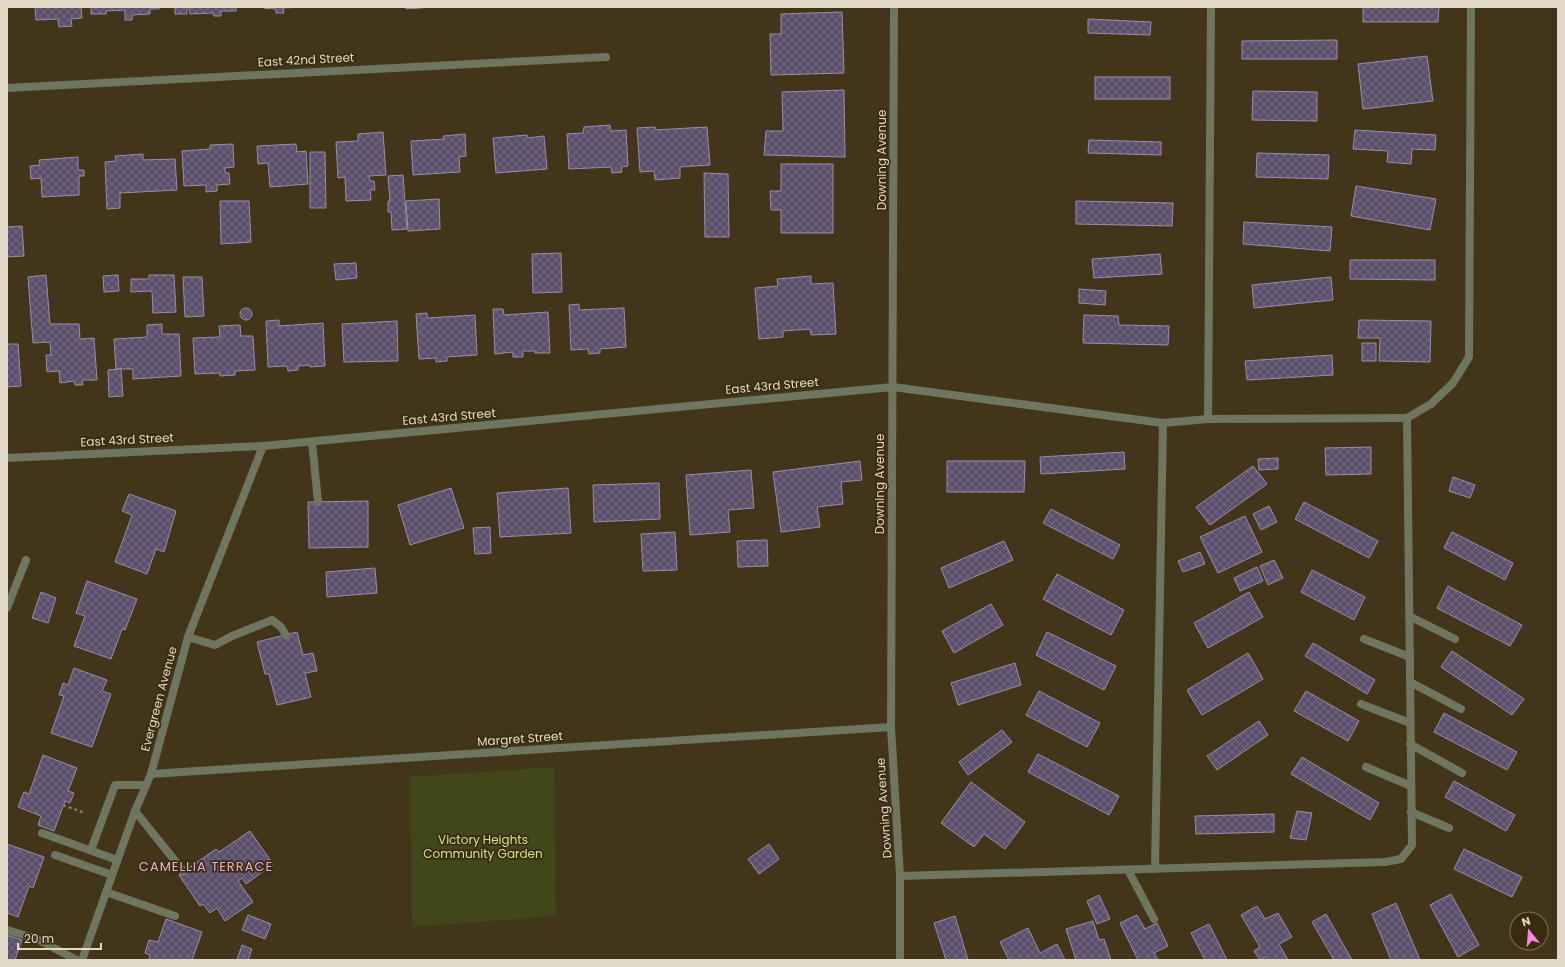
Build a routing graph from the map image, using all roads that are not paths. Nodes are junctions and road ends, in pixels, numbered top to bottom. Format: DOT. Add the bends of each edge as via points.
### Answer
graph roads {
  1 [pos="894,7"];
  2 [pos="1211,7"];
  3 [pos="1471,7"];
  4 [pos="606,56"];
  5 [pos="7,88"];
  6 [pos="893,386"];
  7 [pos="1407,418"];
  8 [pos="1208,419"];
  9 [pos="1163,423"];
  10 [pos="312,442"];
  11 [pos="263,446"];
  12 [pos="7,458"];
  13 [pos="318,502"];
  14 [pos="26,560"];
  15 [pos="7,608"];
  16 [pos="1409,616"];
  17 [pos="286,635"];
  18 [pos="188,637"];
  19 [pos="1364,639"];
  20 [pos="1456,640"];
  21 [pos="1410,657"];
  22 [pos="1410,682"];
  23 [pos="1361,704"];
  24 [pos="1461,709"];
  25 [pos="1410,723"];
  26 [pos="891,727"];
  27 [pos="1410,744"];
  28 [pos="1366,767"];
  29 [pos="1462,773"];
  30 [pos="151,774"];
  31 [pos="146,785"];
  32 [pos="1411,786"];
  33 [pos="134,811"];
  34 [pos="1411,812"];
  35 [pos="1449,828"];
  36 [pos="42,833"];
  37 [pos="91,850"];
  38 [pos="55,855"];
  39 [pos="117,860"];
  40 [pos="1155,869"];
  41 [pos="1128,870"];
  42 [pos="184,872"];
  43 [pos="112,875"];
  44 [pos="900,876"];
  45 [pos="106,892"];
  46 [pos="175,916"];
  47 [pos="1154,919"];
  48 [pos="7,930"];
  49 [pos="77,960"];
  50 [pos="82,960"];
  51 [pos="900,960"];
  1 -- 6 [label="street, Downing Avenue"];
  2 -- 8 [label="street"];
  3 -- 7 [label="street" via="1469,357 1454,383 1431,404"];
  4 -- 5 [label="street, East 42nd Street"];
  6 -- 9 [label="street, East 43rd Street"];
  6 -- 10 [label="street, East 43rd Street"];
  6 -- 26 [label="street, Downing Avenue"];
  7 -- 8 [label="street, East 43rd Street"];
  7 -- 16 [label="street"];
  8 -- 9 [label="street, East 43rd Street"];
  9 -- 40 [label="street"];
  10 -- 11 [label="street, East 43rd Street"];
  10 -- 13 [label="street"];
  11 -- 12 [label="street, East 43rd Street"];
  11 -- 18 [label="street, Evergreen Avenue"];
  14 -- 15 [label="street"];
  16 -- 20 [label="street"];
  16 -- 21 [label="street"];
  17 -- 18 [label="street" via="272,620 215,645"];
  18 -- 30 [label="street, Evergreen Avenue"];
  19 -- 21 [label="street"];
  21 -- 22 [label="street"];
  22 -- 24 [label="street"];
  22 -- 25 [label="street"];
  23 -- 25 [label="street"];
  25 -- 27 [label="street"];
  26 -- 30 [label="street, Margret Street"];
  26 -- 44 [label="street, Downing Avenue"];
  27 -- 29 [label="street"];
  27 -- 32 [label="street"];
  28 -- 32 [label="street"];
  30 -- 31 [label="street, Evergreen Avenue"];
  31 -- 33 [label="street, Evergreen Avenue"];
  31 -- 37 [label="street" via="116,785"];
  32 -- 34 [label="street"];
  33 -- 39 [label="street, Evergreen Avenue"];
  33 -- 42 [label="street"];
  34 -- 35 [label="street"];
  34 -- 40 [label="street" via="1412,845 1402,859 1385,862"];
  36 -- 37 [label="street"];
  37 -- 39 [label="street"];
  38 -- 43 [label="street"];
  39 -- 43 [label="street, Evergreen Avenue"];
  40 -- 41 [label="street"];
  41 -- 44 [label="street"];
  41 -- 47 [label="street"];
  43 -- 45 [label="street, Evergreen Avenue"];
  44 -- 51 [label="street, Downing Avenue"];
  45 -- 46 [label="street"];
  45 -- 50 [label="street, Evergreen Avenue"];
  48 -- 49 [label="street" via="36,939"];
}
